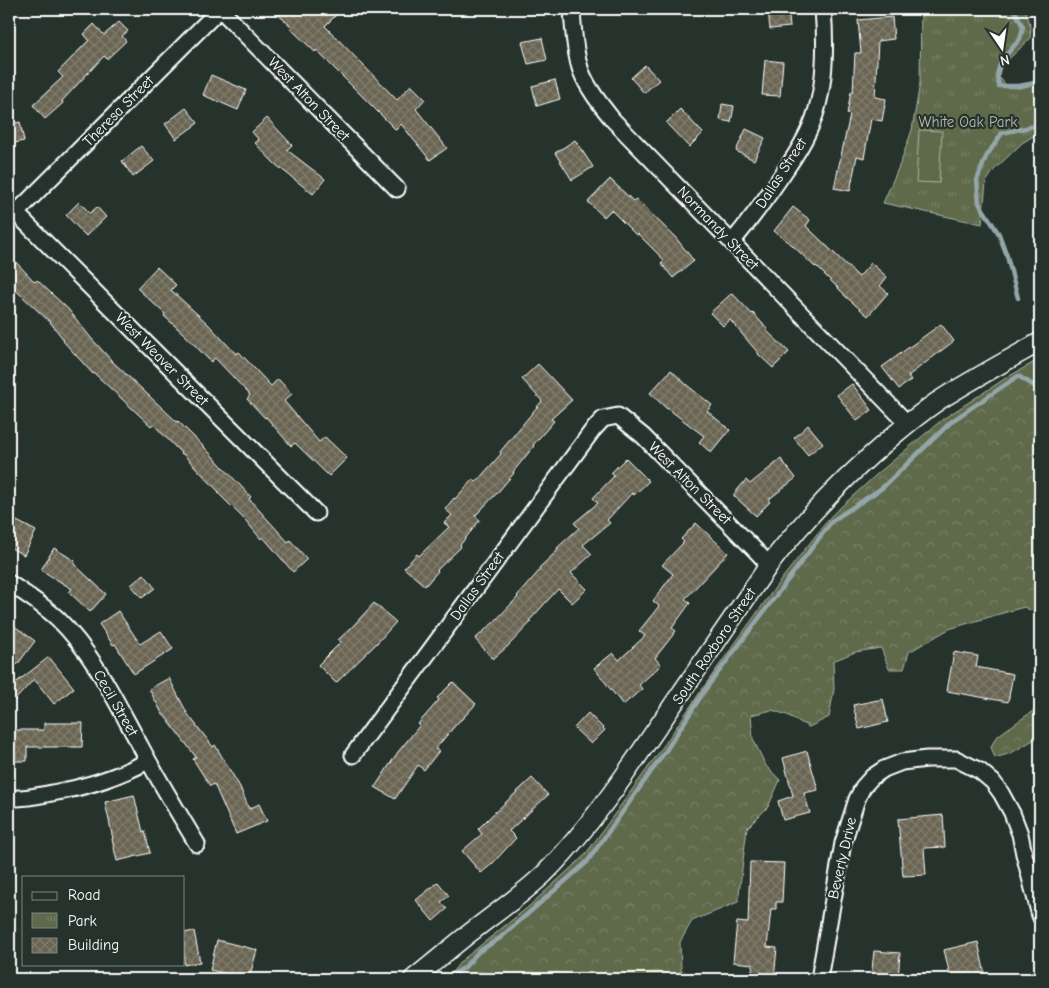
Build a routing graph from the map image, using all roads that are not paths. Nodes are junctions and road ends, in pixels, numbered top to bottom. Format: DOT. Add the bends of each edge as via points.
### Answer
graph roads {
  1 [pos="220,9"];
  2 [pos="572,9"];
  3 [pos="823,9"];
  4 [pos="398,189"];
  5 [pos="12,209"];
  6 [pos="732,242"];
  7 [pos="1040,342"];
  8 [pos="603,419"];
  9 [pos="908,424"];
  10 [pos="316,513"];
  11 [pos="769,565"];
  12 [pos="9,583"];
  13 [pos="353,755"];
  14 [pos="148,761"];
  15 [pos="9,798"];
  16 [pos="197,844"];
  17 [pos="1040,916"];
  18 [pos="413,979"];
  19 [pos="819,979"];
  1 -- 4 [label="street, West Alton Street"];
  1 -- 5 [label="street, Theresa Street"];
  2 -- 6 [label="street, Normandy Street" via="577,58 597,100"];
  3 -- 6 [label="street, Dallas Street" via="822,84 814,120 799,151"];
  5 -- 10 [label="street, West Weaver Street"];
  6 -- 9 [label="street, Normandy Street"];
  7 -- 9 [label="street, South Roxboro Street" via="937,402"];
  8 -- 11 [label="street, West Alton Street" via="618,416 643,436"];
  8 -- 13 [label="street, Dallas Street"];
  9 -- 11 [label="street, South Roxboro Street" via="840,484"];
  11 -- 18 [label="street, South Roxboro Street" via="624,776 576,839 516,898"];
  12 -- 14 [label="street, Cecil Street" via="58,619 78,641 106,682"];
  14 -- 15 [label="street" via="102,782 72,790 22,799"];
  14 -- 16 [label="street, Cecil Street"];
  17 -- 19 [label="street, Beverly Drive" via="1020,834 1012,813 992,782 980,771 956,760 902,762 872,777 856,799 843,843"];
}
